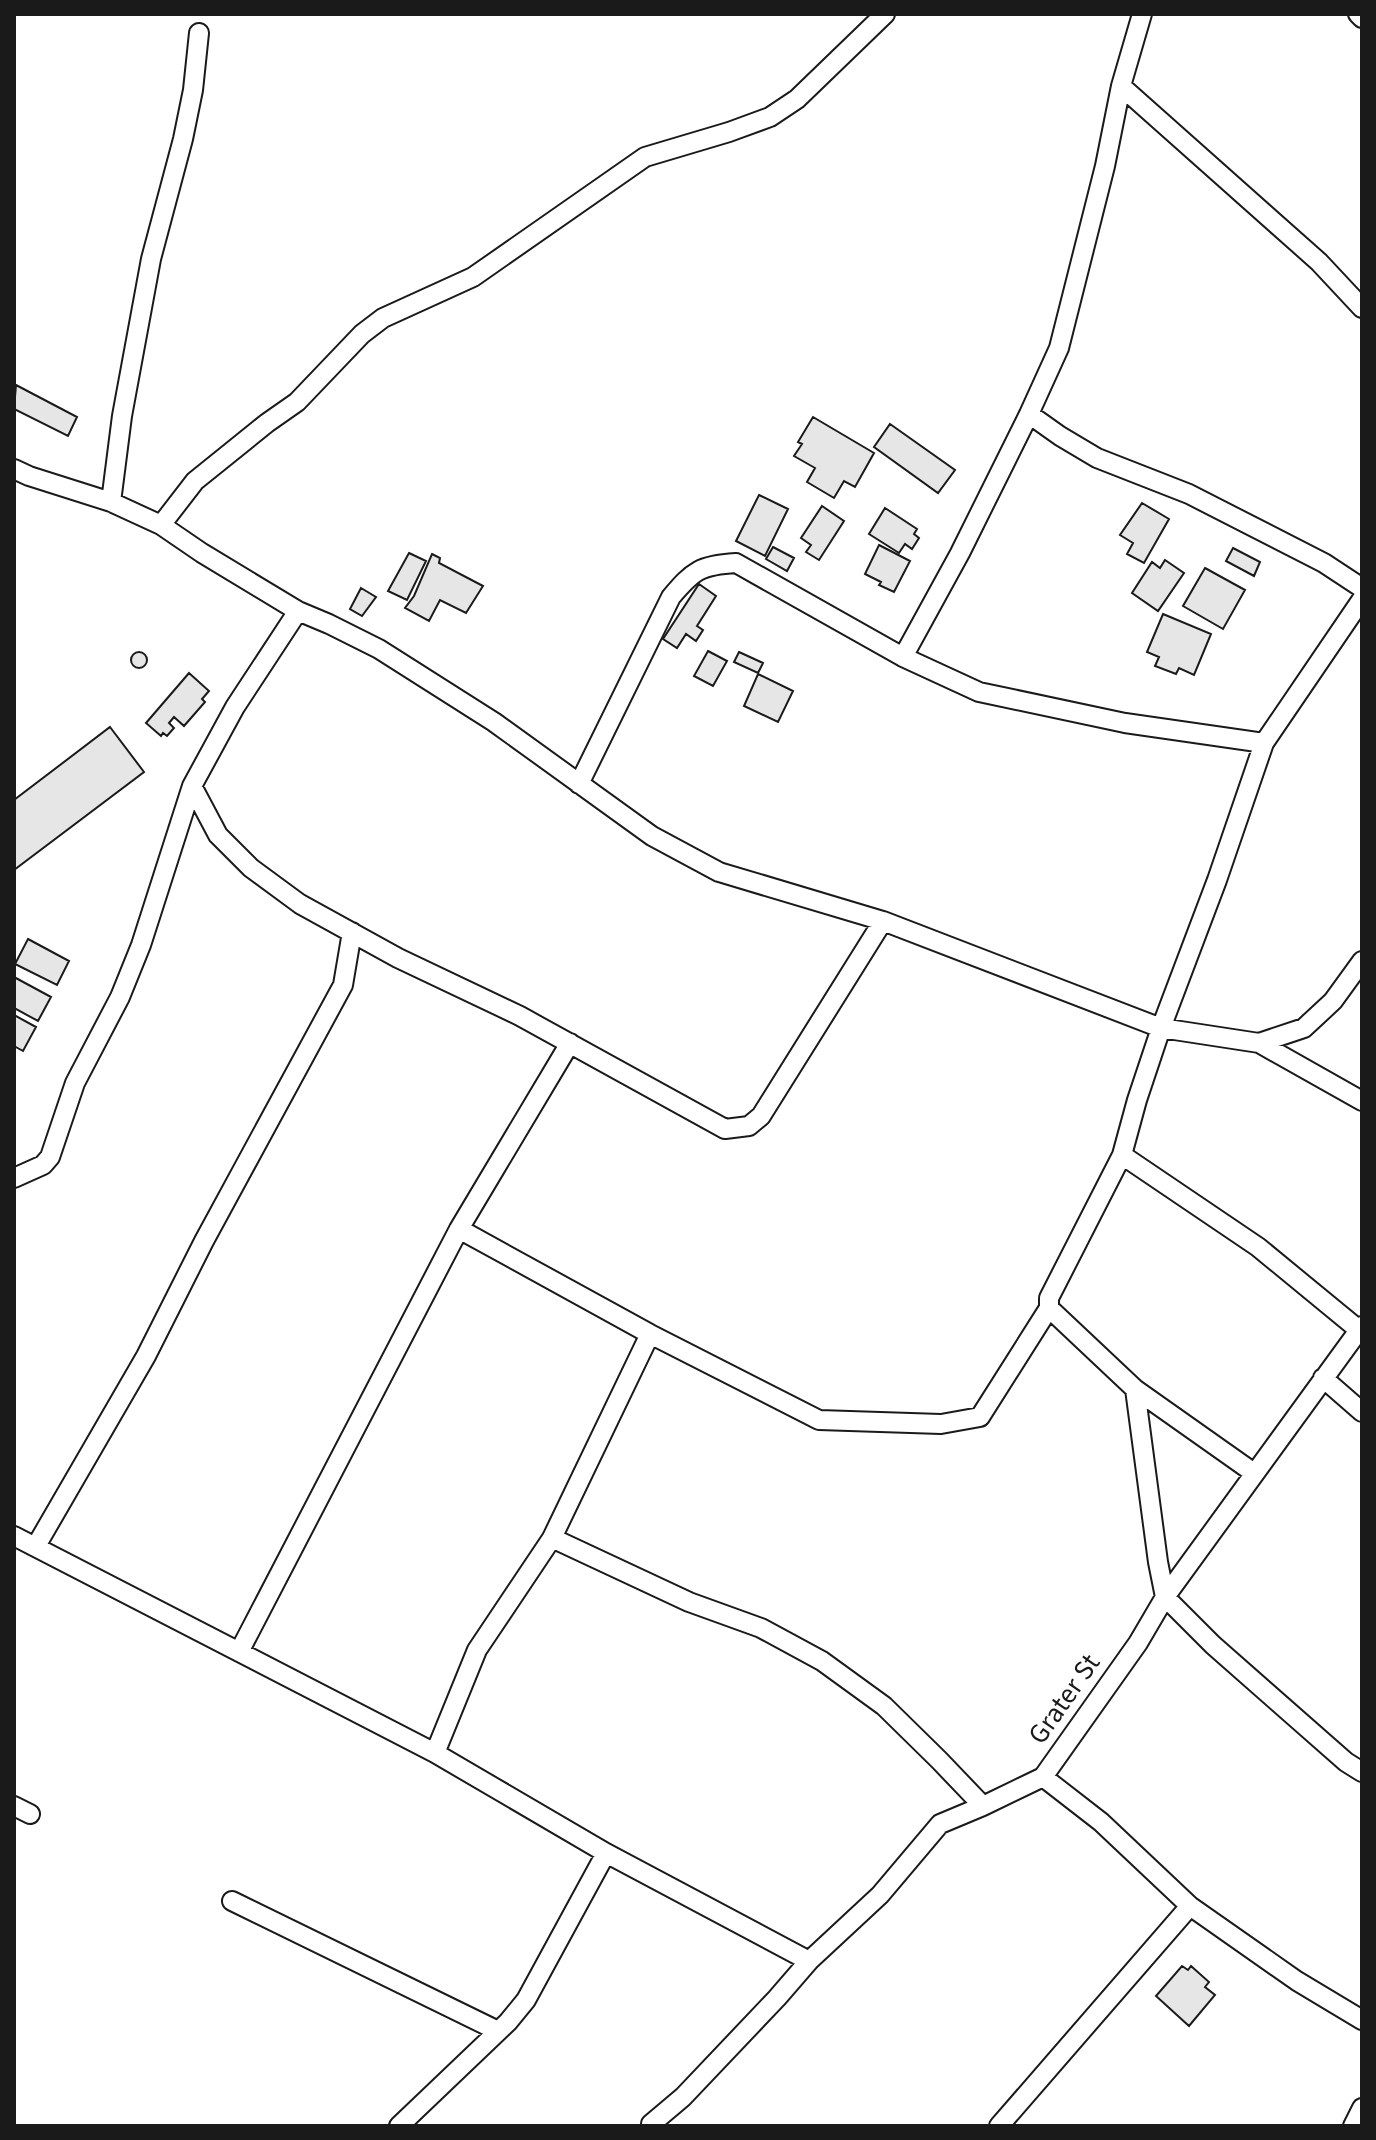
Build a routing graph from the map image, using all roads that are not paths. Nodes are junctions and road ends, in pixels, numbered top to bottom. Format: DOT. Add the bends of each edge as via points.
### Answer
graph roads {
  1 [pos="885,14"];
  2 [pos="1142,14"];
  3 [pos="199,33"];
  4 [pos="1121,86"];
  5 [pos="1362,308"];
  6 [pos="1029,414"];
  7 [pos="14,469"];
  8 [pos="111,502"];
  9 [pos="161,525"];
  10 [pos="1362,588"];
  11 [pos="1362,599"];
  12 [pos="298,611"];
  13 [pos="903,657"];
  14 [pos="1264,743"];
  15 [pos="579,784"];
  16 [pos="192,786"];
  17 [pos="883,921"];
  18 [pos="352,932"];
  19 [pos="1362,961"];
  20 [pos="1161,1028"];
  21 [pos="570,1043"];
  22 [pos="1259,1043"];
  23 [pos="1362,1101"];
  24 [pos="1122,1155"];
  25 [pos="14,1178"];
  26 [pos="459,1229"];
  27 [pos="1049,1308"];
  28 [pos="1361,1328"];
  29 [pos="650,1334"];
  30 [pos="1323,1378"];
  31 [pos="1135,1389"];
  32 [pos="1362,1412"];
  33 [pos="1254,1473"];
  34 [pos="14,1536"];
  35 [pos="552,1538"];
  36 [pos="36,1546"];
  37 [pos="1165,1597"];
  38 [pos="239,1652"];
  39 [pos="435,1753"];
  40 [pos="1362,1772"];
  41 [pos="1043,1777"];
  42 [pos="983,1806"];
  43 [pos="606,1853"];
  44 [pos="232,1901"];
  45 [pos="1190,1906"];
  46 [pos="809,1961"];
  47 [pos="1362,2020"];
  48 [pos="498,2031"];
  49 [pos="1362,2108"];
  50 [pos="399,2126"];
  51 [pos="651,2126"];
  52 [pos="999,2126"];
  53 [pos="1353,2126"];
  1 -- 9 [label="street" via="797,99 770,117 645,157 473,277 383,318 297,402 195,481"];
  2 -- 4 [label="street"];
  3 -- 8 [label="street" via="183,139 151,259"];
  4 -- 5 [label="street" via="1319,262"];
  4 -- 6 [label="street" via="1059,348"];
  6 -- 10 [label="street" via="1097,458 1189,494"];
  6 -- 13 [label="street"];
  7 -- 8 [label="street"];
  8 -- 9 [label="street"];
  9 -- 12 [label="street"];
  11 -- 14 [label="street"];
  12 -- 15 [label="street" via="379,649"];
  12 -- 16 [label="street" via="235,707"];
  13 -- 14 [label="street" via="979,692 1125,723"];
  13 -- 15 [label="street" via="736,563 714,564 689,575 671,597"];
  14 -- 20 [label="street"];
  15 -- 17 [label="street" via="652,836 719,872"];
  16 -- 18 [label="street" via="218,835 251,868 300,904"];
  16 -- 25 [label="street" via="141,945 75,1083 50,1157"];
  17 -- 20 [label="street"];
  17 -- 21 [label="street" via="761,1116 749,1126 725,1129"];
  18 -- 21 [label="street"];
  18 -- 36 [label="street" via="343,985 146,1356"];
  19 -- 22 [label="street" via="1333,1001 1304,1028"];
  20 -- 22 [label="street"];
  20 -- 24 [label="street"];
  21 -- 26 [label="street"];
  22 -- 23 [label="street"];
  24 -- 27 [label="street" via="1049,1298"];
  24 -- 28 [label="street" via="1258,1247"];
  26 -- 29 [label="street"];
  26 -- 38 [label="street"];
  27 -- 29 [label="street" via="980,1417 941,1424 819,1420"];
  27 -- 31 [label="street"];
  28 -- 30 [label="street, Grater St"];
  29 -- 35 [label="street"];
  30 -- 32 [label="street"];
  30 -- 33 [label="street, Grater St"];
  31 -- 33 [label="street"];
  31 -- 37 [label="street"];
  33 -- 37 [label="street, Grater St"];
  34 -- 36 [label="street"];
  35 -- 39 [label="street" via="477,1650"];
  35 -- 42 [label="street" via="689,1602 761,1628 822,1661 884,1706"];
  36 -- 38 [label="street"];
  37 -- 40 [label="street" via="1213,1645"];
  37 -- 41 [label="street, Grater St"];
  38 -- 39 [label="street"];
  39 -- 43 [label="street"];
  41 -- 42 [label="street"];
  41 -- 45 [label="street, Grater St" via="1101,1822"];
  42 -- 46 [label="street" via="940,1824 880,1895"];
  43 -- 46 [label="street"];
  43 -- 48 [label="street" via="526,2000"];
  44 -- 48 [label="street"];
  45 -- 47 [label="street, Grater St"];
  45 -- 52 [label="street"];
  46 -- 51 [label="street"];
  48 -- 50 [label="street"];
  49 -- 53 [label="street"];
}
